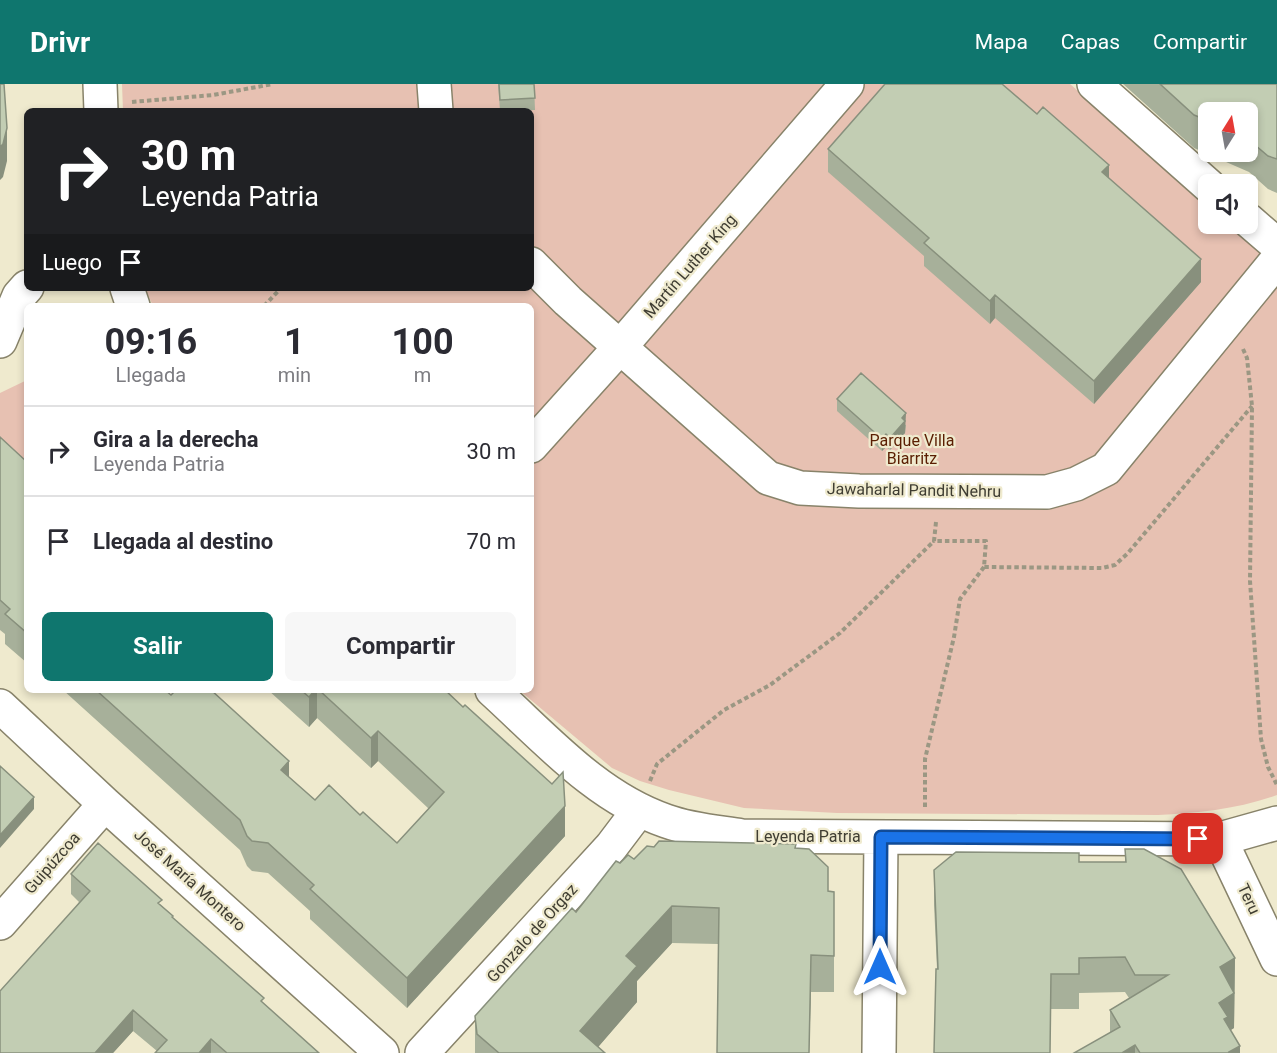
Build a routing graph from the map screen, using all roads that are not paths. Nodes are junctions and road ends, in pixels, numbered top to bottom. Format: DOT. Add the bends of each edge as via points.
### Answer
graph roads {
  1 [pos="434,84"];
  2 [pos="847,84"];
  3 [pos="1094,84"];
  4 [pos="436,108"];
  5 [pos="1198,176"];
  6 [pos="1258,229"];
  7 [pos="1277,245"];
  8 [pos="1277,260"];
  9 [pos="534,267"];
  10 [pos="24,290"];
  11 [pos="7,340"];
  12 [pos="621,346"];
  13 [pos="534,443"];
  14 [pos="495,693"];
  15 [pos="0,706"];
  16 [pos="105,804"];
  17 [pos="639,810"];
  18 [pos="1277,823"];
  19 [pos="881,837"];
  20 [pos="1220,839"];
  21 [pos="0,923"];
  22 [pos="1277,958"];
  23 [pos="382,1053"];
  24 [pos="422,1053"];
  25 [pos="879,1053"];
  1 -- 4 [label="street"];
  2 -- 12 [label="street, Martín Luther King"];
  3 -- 5 [label="street"];
  6 -- 7 [label="street"];
  8 -- 12 [label="street, Jawaharlal Pandit Nehru" via="1106,469 1076,484 1047,492 859,491 800,488 768,478"];
  9 -- 12 [label="street, Jawaharlal Pandit Nehru"];
  10 -- 11 [label="street"];
  12 -- 13 [label="street, Martín Luther King"];
  14 -- 17 [label="street, Leyenda Patria" via="597,785"];
  15 -- 16 [label="street, José María Montero"];
  16 -- 21 [label="street, Guipúzcoa"];
  16 -- 23 [label="street, José María Montero"];
  17 -- 19 [label="street, Leyenda Patria" via="697,830 742,836"];
  17 -- 24 [label="street, Gonzalo de Orgaz" via="610,847"];
  18 -- 20 [label="street, Leyenda Patria"];
  19 -- 20 [label="street, Leyenda Patria"];
  19 -- 25 [label="street"];
  20 -- 22 [label="street, Teru"];
}
